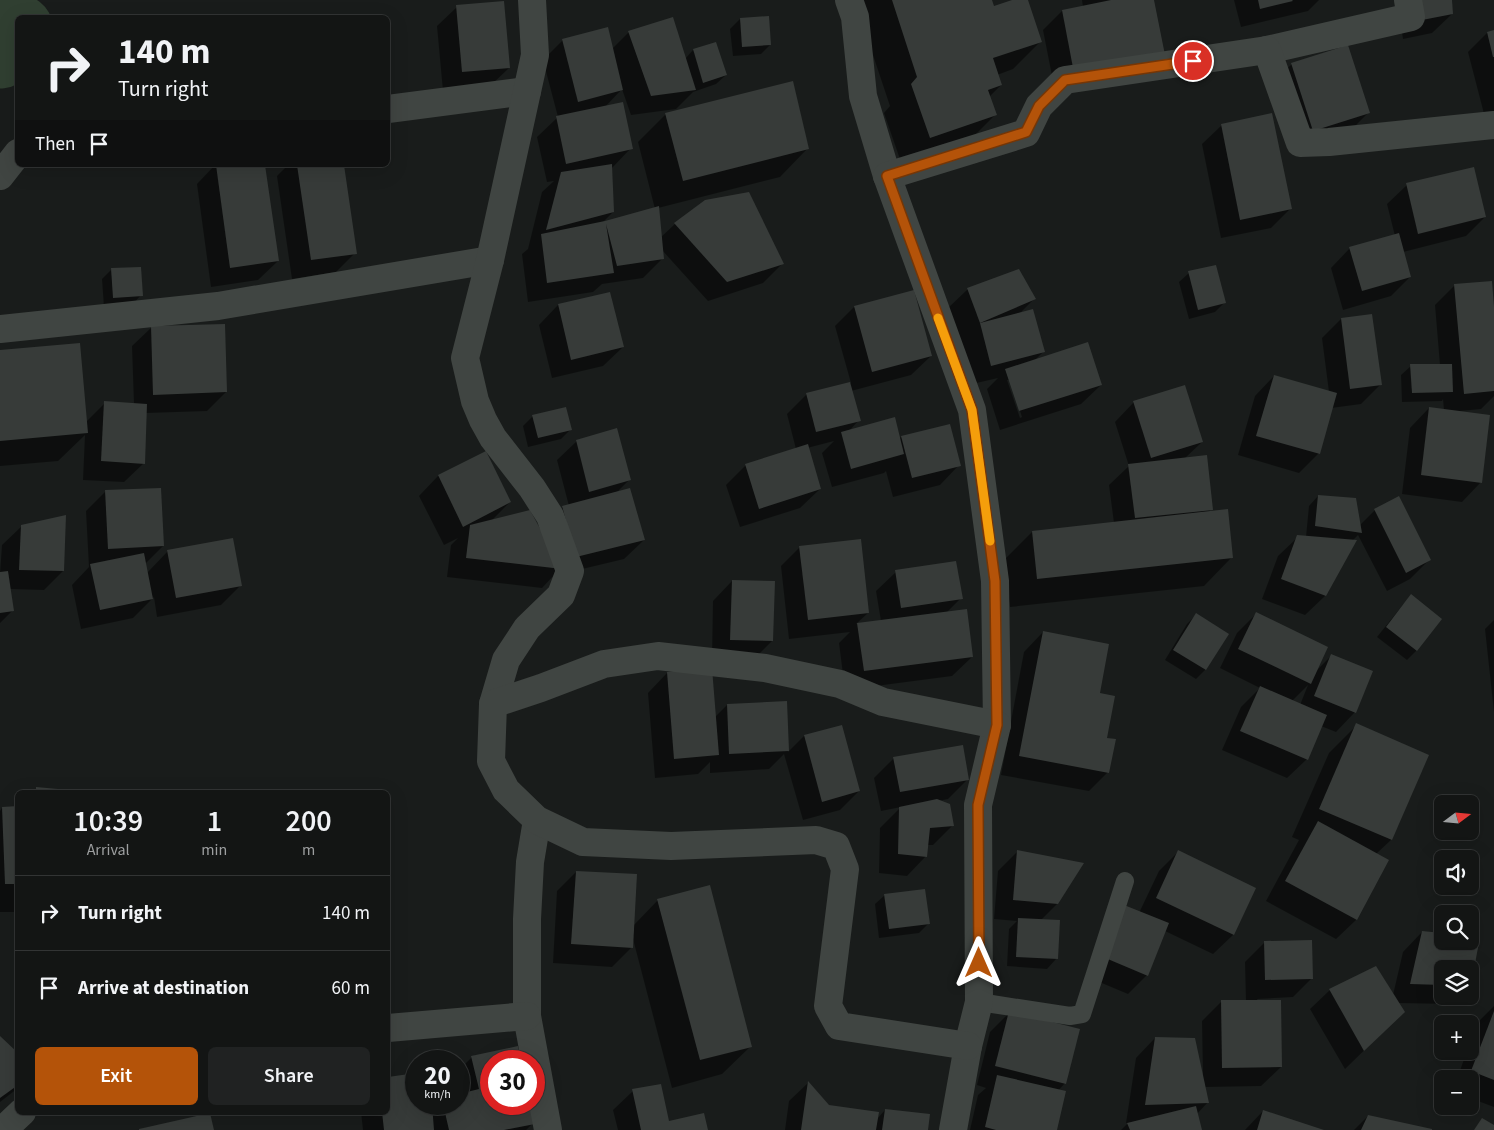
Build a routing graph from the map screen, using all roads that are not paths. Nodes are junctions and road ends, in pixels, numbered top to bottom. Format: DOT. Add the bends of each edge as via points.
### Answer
graph roads {
  1 [pos="532,0"];
  2 [pos="850,0"];
  3 [pos="1408,0"];
  4 [pos="1267,50"];
  5 [pos="527,91"];
  6 [pos="390,109"];
  7 [pos="1494,125"];
  8 [pos="15,157"];
  9 [pos="0,176"];
  10 [pos="887,176"];
  11 [pos="490,260"];
  12 [pos="0,329"];
  13 [pos="494,704"];
  14 [pos="997,725"];
  15 [pos="537,820"];
  16 [pos="1125,881"];
  17 [pos="979,1002"];
  18 [pos="527,1016"];
  19 [pos="390,1028"];
  20 [pos="968,1046"];
  21 [pos="19,1115"];
  22 [pos="3,1130"];
  23 [pos="548,1130"];
  24 [pos="953,1130"];
  1 -- 5 [label="street" via="535,56"];
  2 -- 10 [label="street" via="856,17 863,96"];
  3 -- 4 [label="street" via="1411,17"];
  4 -- 7 [label="street" via="1300,143"];
  4 -- 10 [label="street" via="1065,80 1039,106 1026,132"];
  5 -- 6 [label="street"];
  5 -- 11 [label="street"];
  8 -- 9 [label="street"];
  10 -- 14 [label="street" via="972,410 995,581"];
  11 -- 12 [label="street" via="218,306"];
  11 -- 13 [label="street" via="465,358 475,401 494,438 550,516 570,571 561,595 527,628 506,660"];
  13 -- 14 [label="street" via="604,664 658,656 765,668 840,684 883,702"];
  13 -- 15 [label="street" via="491,761 506,790"];
  14 -- 17 [label="street" via="978,805"];
  15 -- 18 [label="street" via="530,862 527,919"];
  15 -- 20 [label="street" via="583,842 671,846 816,840 836,846 845,869 828,1006 839,1026"];
  16 -- 17 [label="lane" via="1082,1014 1070,1016"];
  17 -- 20 [label="street"];
  18 -- 19 [label="street"];
  18 -- 23 [label="street"];
  20 -- 24 [label="street"];
  21 -- 22 [label="street"];
}
